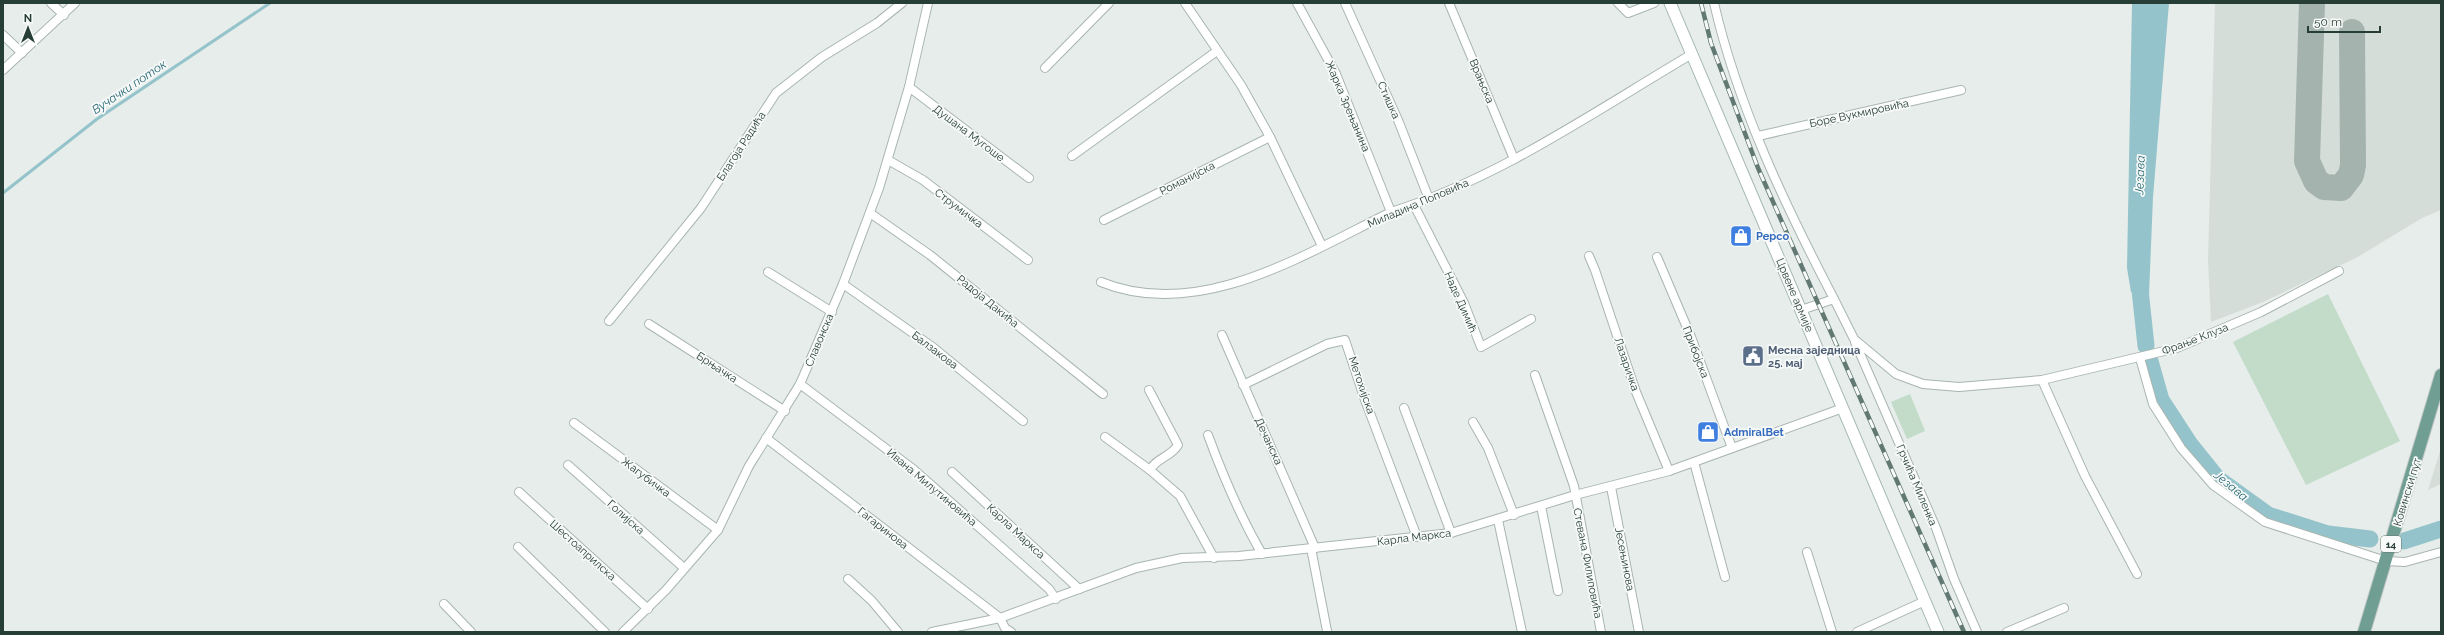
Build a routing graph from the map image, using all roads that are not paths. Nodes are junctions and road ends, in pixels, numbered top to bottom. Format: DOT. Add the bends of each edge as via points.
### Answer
graph roads {
  1 [pos="51,3"];
  2 [pos="75,3"];
  3 [pos="902,3"];
  4 [pos="928,3"];
  5 [pos="1109,3"];
  6 [pos="1185,3"];
  7 [pos="1297,3"];
  8 [pos="1345,3"];
  9 [pos="1449,3"];
  10 [pos="1618,3"];
  11 [pos="1654,3"];
  12 [pos="1670,3"];
  13 [pos="1714,3"];
  14 [pos="64,14"];
  15 [pos="3,35"];
  16 [pos="1216,51"];
  17 [pos="22,54"];
  18 [pos="1692,54"];
  19 [pos="1045,68"];
  20 [pos="3,70"];
  21 [pos="909,87"];
  22 [pos="1961,90"];
  23 [pos="1758,136"];
  24 [pos="1270,137"];
  25 [pos="1072,156"];
  26 [pos="1514,159"];
  27 [pos="888,160"];
  28 [pos="1029,178"];
  29 [pos="1429,199"];
  30 [pos="1414,205"];
  31 [pos="870,212"];
  32 [pos="1391,212"];
  33 [pos="1104,220"];
  34 [pos="1322,246"];
  35 [pos="1588,256"];
  36 [pos="1657,257"];
  37 [pos="1028,260"];
  38 [pos="2339,271"];
  39 [pos="768,272"];
  40 [pos="1101,282"];
  41 [pos="843,284"];
  42 [pos="1834,299"];
  43 [pos="1801,310"];
  44 [pos="832,312"];
  45 [pos="1531,319"];
  46 [pos="609,321"];
  47 [pos="649,324"];
  48 [pos="1222,335"];
  49 [pos="1854,339"];
  50 [pos="2140,358"];
  51 [pos="1535,375"];
  52 [pos="2441,375"];
  53 [pos="2042,380"];
  54 [pos="800,384"];
  55 [pos="1243,385"];
  56 [pos="1149,390"];
  57 [pos="1103,394"];
  58 [pos="1404,408"];
  59 [pos="1843,408"];
  60 [pos="785,411"];
  61 [pos="1023,421"];
  62 [pos="1473,422"];
  63 [pos="574,423"];
  64 [pos="1208,435"];
  65 [pos="1105,437"];
  66 [pos="766,438"];
  67 [pos="1732,448"];
  68 [pos="1694,462"];
  69 [pos="568,465"];
  70 [pos="1150,470"];
  71 [pos="1669,471"];
  72 [pos="952,472"];
  73 [pos="1611,487"];
  74 [pos="519,492"];
  75 [pos="1575,495"];
  76 [pos="1541,506"];
  77 [pos="1514,515"];
  78 [pos="1498,520"];
  79 [pos="718,530"];
  80 [pos="1451,533"];
  81 [pos="1417,537"];
  82 [pos="518,548"];
  83 [pos="1314,548"];
  84 [pos="1807,552"];
  85 [pos="2441,552"];
  86 [pos="1262,554"];
  87 [pos="1214,558"];
  88 [pos="2386,561"];
  89 [pos="684,568"];
  90 [pos="2136,574"];
  91 [pos="1725,577"];
  92 [pos="848,579"];
  93 [pos="1079,589"];
  94 [pos="1558,591"];
  95 [pos="1056,599"];
  96 [pos="1925,601"];
  97 [pos="444,604"];
  98 [pos="2064,608"];
  99 [pos="648,609"];
  100 [pos="1000,618"];
  101 [pos="1867,630"];
  102 [pos="1327,631"];
  103 [pos="471,632"];
  104 [pos="605,632"];
  105 [pos="623,632"];
  106 [pos="898,632"];
  107 [pos="932,632"];
  108 [pos="1011,632"];
  109 [pos="1522,632"];
  110 [pos="1601,632"];
  111 [pos="1639,632"];
  112 [pos="1832,632"];
  113 [pos="1857,632"];
  114 [pos="1938,632"];
  115 [pos="1977,632"];
  116 [pos="2007,632"];
  117 [pos="2364,632"];
  1 -- 14 [label="street"];
  2 -- 14 [label="street"];
  3 -- 46 [label="street, Благоја Радића" via="877,23 822,57 776,93 701,208"];
  4 -- 21 [label="street, Славонска"];
  5 -- 19 [label="street"];
  6 -- 16 [label="street"];
  7 -- 32 [label="street, Жарка Зрењанина" via="1336,74"];
  8 -- 29 [label="street, Стишка" via="1398,120"];
  9 -- 26 [label="street, Врањска"];
  10 -- 11 [label="street" via="1628,13"];
  12 -- 18 [label="main road, Црвене армије"];
  13 -- 23 [label="street" via="1738,86"];
  14 -- 17 [label="street"];
  15 -- 17 [label="street"];
  16 -- 24 [label="street" via="1240,85"];
  16 -- 25 [label="street"];
  17 -- 20 [label="street"];
  18 -- 26 [label="street, Миладина Поповића"];
  18 -- 43 [label="main road, Црвене армије"];
  21 -- 27 [label="street, Славонска"];
  21 -- 28 [label="street, Душана Мугоше"];
  22 -- 23 [label="street, Боре Вукмировића"];
  23 -- 42 [label="street" via="1798,230"];
  24 -- 33 [label="street, Романијска"];
  24 -- 34 [label="street"];
  26 -- 29 [label="street, Миладина Поповића"];
  27 -- 31 [label="street, Славонска"];
  27 -- 37 [label="street, Струмичка" via="923,180"];
  29 -- 30 [label="street, Миладина Поповића"];
  30 -- 32 [label="street, Миладина Поповића"];
  30 -- 45 [label="street, Наде Димић" via="1464,303 1481,347"];
  31 -- 41 [label="street, Славонска"];
  31 -- 57 [label="street, Радоја Дакића" via="936,259"];
  32 -- 34 [label="street, Миладина Поповића"];
  34 -- 40 [label="street, Миладина Поповића" via="1231,285 1200,291 1174,295 1146,294 1122,291"];
  35 -- 71 [label="street, Лазаричка" via="1636,392"];
  36 -- 67 [label="street, Прибојска" via="1691,337"];
  38 -- 50 [label="street, Фрање Клуза" via="2261,312 2177,348"];
  39 -- 44 [label="street"];
  41 -- 44 [label="street, Славонска"];
  41 -- 61 [label="street, Балзакова" via="934,348"];
  42 -- 43 [label="street"];
  42 -- 49 [label="street, Фрање Клуза"];
  43 -- 59 [label="main road, Црвене армије"];
  44 -- 54 [label="street, Славонска"];
  47 -- 60 [label="street, Брњачка"];
  48 -- 55 [label="street, Дечанска"];
  49 -- 53 [label="street, Фрање Клуза" via="1896,374 1923,384 1959,387"];
  49 -- 115 [label="street, Грчића Миленка"];
  50 -- 53 [label="street, Фрање Клуза"];
  50 -- 88 [label="street" via="2153,404 2181,448 2213,485 2265,522"];
  51 -- 75 [label="street, Стевана Филиповића"];
  52 -- 88 [label="main road, Ковински пут / 14"];
  53 -- 90 [label="street" via="2085,476"];
  54 -- 60 [label="street, Славонска"];
  54 -- 95 [label="street, Ивана Милутиновића" via="913,469 1049,589"];
  55 -- 81 [label="street, Метохијска" via="1327,344 1345,340"];
  55 -- 83 [label="street, Дечанска" via="1287,479"];
  56 -- 70 [label="street" via="1178,445"];
  58 -- 80 [label="street"];
  59 -- 67 [label="street, Карла Маркса"];
  59 -- 96 [label="main road, Црвене армије"];
  60 -- 66 [label="street, Славонска"];
  62 -- 77 [label="street" via="1488,448"];
  63 -- 79 [label="street, Жагубичка"];
  64 -- 86 [label="street" via="1225,480"];
  65 -- 70 [label="street"];
  66 -- 79 [label="street, Славонска" via="749,466"];
  66 -- 100 [label="street, Гагаринова"];
  67 -- 68 [label="street, Карла Маркса"];
  68 -- 71 [label="street, Карла Маркса"];
  68 -- 91 [label="street"];
  69 -- 89 [label="street, Голијска"];
  70 -- 87 [label="street" via="1180,496"];
  71 -- 73 [label="street, Карла Маркса"];
  72 -- 93 [label="street, Карла Маркса"];
  73 -- 75 [label="street, Карла Маркса"];
  73 -- 111 [label="street, Јесењинова"];
  74 -- 99 [label="street, Шестоаприлска"];
  75 -- 76 [label="street, Карла Маркса"];
  75 -- 110 [label="street, Стевана Филиповића"];
  76 -- 77 [label="street, Карла Маркса"];
  76 -- 94 [label="street"];
  77 -- 78 [label="street, Карла Маркса"];
  78 -- 80 [label="street, Карла Маркса"];
  78 -- 109 [label="street"];
  79 -- 89 [label="street, Славонска"];
  80 -- 81 [label="street, Карла Маркса"];
  81 -- 83 [label="street, Карла Маркса"];
  82 -- 104 [label="street"];
  83 -- 86 [label="street, Карла Маркса"];
  83 -- 102 [label="street"];
  84 -- 112 [label="street"];
  85 -- 88 [label="street" via="2405,562"];
  86 -- 87 [label="street, Карла Маркса"];
  87 -- 93 [label="street, Карла Маркса" via="1182,558 1136,568"];
  88 -- 117 [label="main road, Ковински пут / 14"];
  89 -- 99 [label="street, Славонска"];
  92 -- 106 [label="street" via="872,601"];
  93 -- 95 [label="street, Карла Маркса"];
  95 -- 100 [label="street, Карла Маркса"];
  96 -- 101 [label="street"];
  96 -- 114 [label="main road, Црвене армије"];
  97 -- 103 [label="street"];
  98 -- 116 [label="street"];
  99 -- 105 [label="street, Славонска"];
  100 -- 107 [label="street, Карла Маркса"];
  100 -- 108 [label="street, Гагаринова" via="1005,628"];
  101 -- 113 [label="street"];
}
